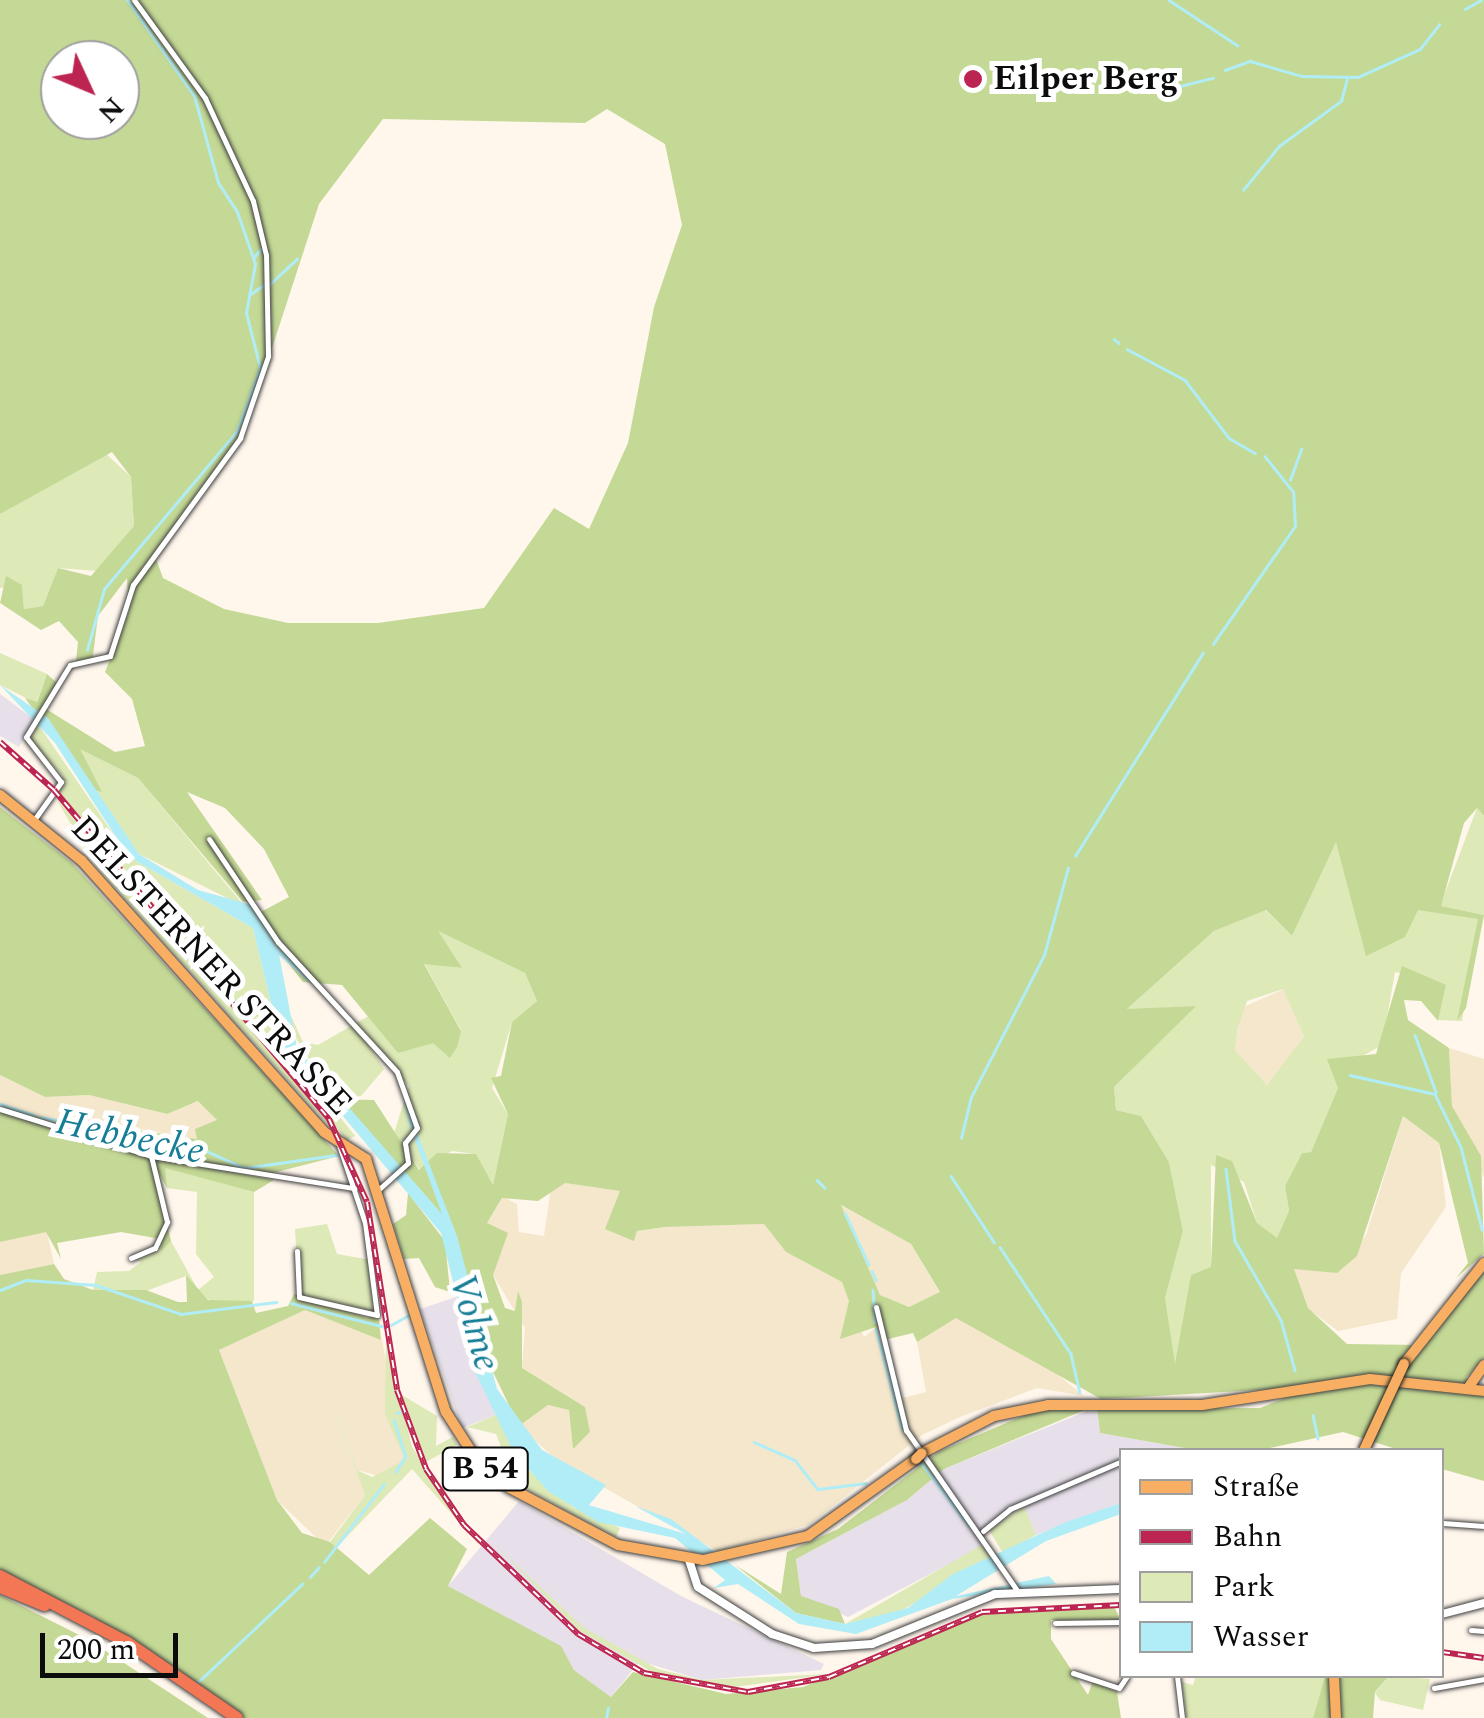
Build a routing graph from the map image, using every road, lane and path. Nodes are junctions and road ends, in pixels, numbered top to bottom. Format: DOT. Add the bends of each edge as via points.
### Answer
graph roads {
  1 [pos="134,0"];
  2 [pos="0,795"];
  3 [pos="34,820"];
  4 [pos="208,839"];
  5 [pos="0,1109"];
  6 [pos="339,1142"];
  7 [pos="151,1156"];
  8 [pos="354,1188"];
  9 [pos="378,1190"];
  10 [pos="296,1251"];
  11 [pos="131,1258"];
  12 [pos="1484,1263"];
  13 [pos="876,1307"];
  14 [pos="1484,1365"];
  15 [pos="1484,1375"];
  16 [pos="1476,1389"];
  17 [pos="1365,1448"];
  18 [pos="1119,1462"];
  19 [pos="1444,1524"];
  20 [pos="1484,1526"];
  21 [pos="983,1530"];
  22 [pos="693,1560"];
  23 [pos="0,1576"];
  24 [pos="1016,1586"];
  25 [pos="0,1588"];
  26 [pos="1119,1588"];
  27 [pos="1484,1603"];
  28 [pos="1444,1613"];
  29 [pos="1119,1622"];
  30 [pos="1055,1623"];
  31 [pos="1471,1630"];
  32 [pos="1484,1632"];
  33 [pos="126,1645"];
  34 [pos="1073,1673"];
  35 [pos="1125,1678"];
  36 [pos="1177,1678"];
  37 [pos="1334,1678"];
  38 [pos="1484,1679"];
  39 [pos="1434,1688"];
  40 [pos="233,1718"];
  41 [pos="1182,1718"];
  42 [pos="1336,1718"];
  1 -- 3 [label="street" via="204,98 253,201 266,255 268,356 240,438 133,585 110,656 70,666 30,731 25,745 61,782"];
  2 -- 3 [label="main road, DELSTERNER STRASSE / B 54"];
  3 -- 6 [label="main road, DELSTERNER STRASSE / B 54"];
  4 -- 9 [label="street" via="278,942 386,1053 416,1130 404,1167"];
  5 -- 7 [label="street"];
  6 -- 8 [label="street"];
  6 -- 9 [label="main road, DELSTERNER STRASSE / B 54" via="366,1158"];
  7 -- 8 [label="street"];
  7 -- 11 [label="street" via="167,1222 155,1248"];
  8 -- 10 [label="street" via="375,1318 299,1297"];
  9 -- 22 [label="main road, DELSTERNER STRASSE / B 54" via="437,1387 476,1459 604,1539"];
  12 -- 17 [label="main road, bridge" via="1404,1364"];
  13 -- 21 [label="street" via="906,1430"];
  14 -- 16 [label="main road"];
  15 -- 16 [label="main road"];
  16 -- 22 [label="main road, B 54" via="1370,1379 1220,1404 1048,1405 969,1425 818,1531 731,1558"];
  18 -- 21 [label="street" via="1010,1509"];
  19 -- 20 [label="street"];
  21 -- 24 [label="street"];
  22 -- 24 [label="street" via="704,1589 772,1634 835,1649"];
  23 -- 33 [label="highway"];
  24 -- 26 [label="street"];
  25 -- 33 [label="highway"];
  27 -- 28 [label="street"];
  29 -- 30 [label="street"];
  31 -- 32 [label="street"];
  33 -- 40 [label="highway"];
  34 -- 35 [label="street" via="1118,1688"];
  36 -- 41 [label="street"];
  37 -- 42 [label="main road"];
  38 -- 39 [label="street"];
}
